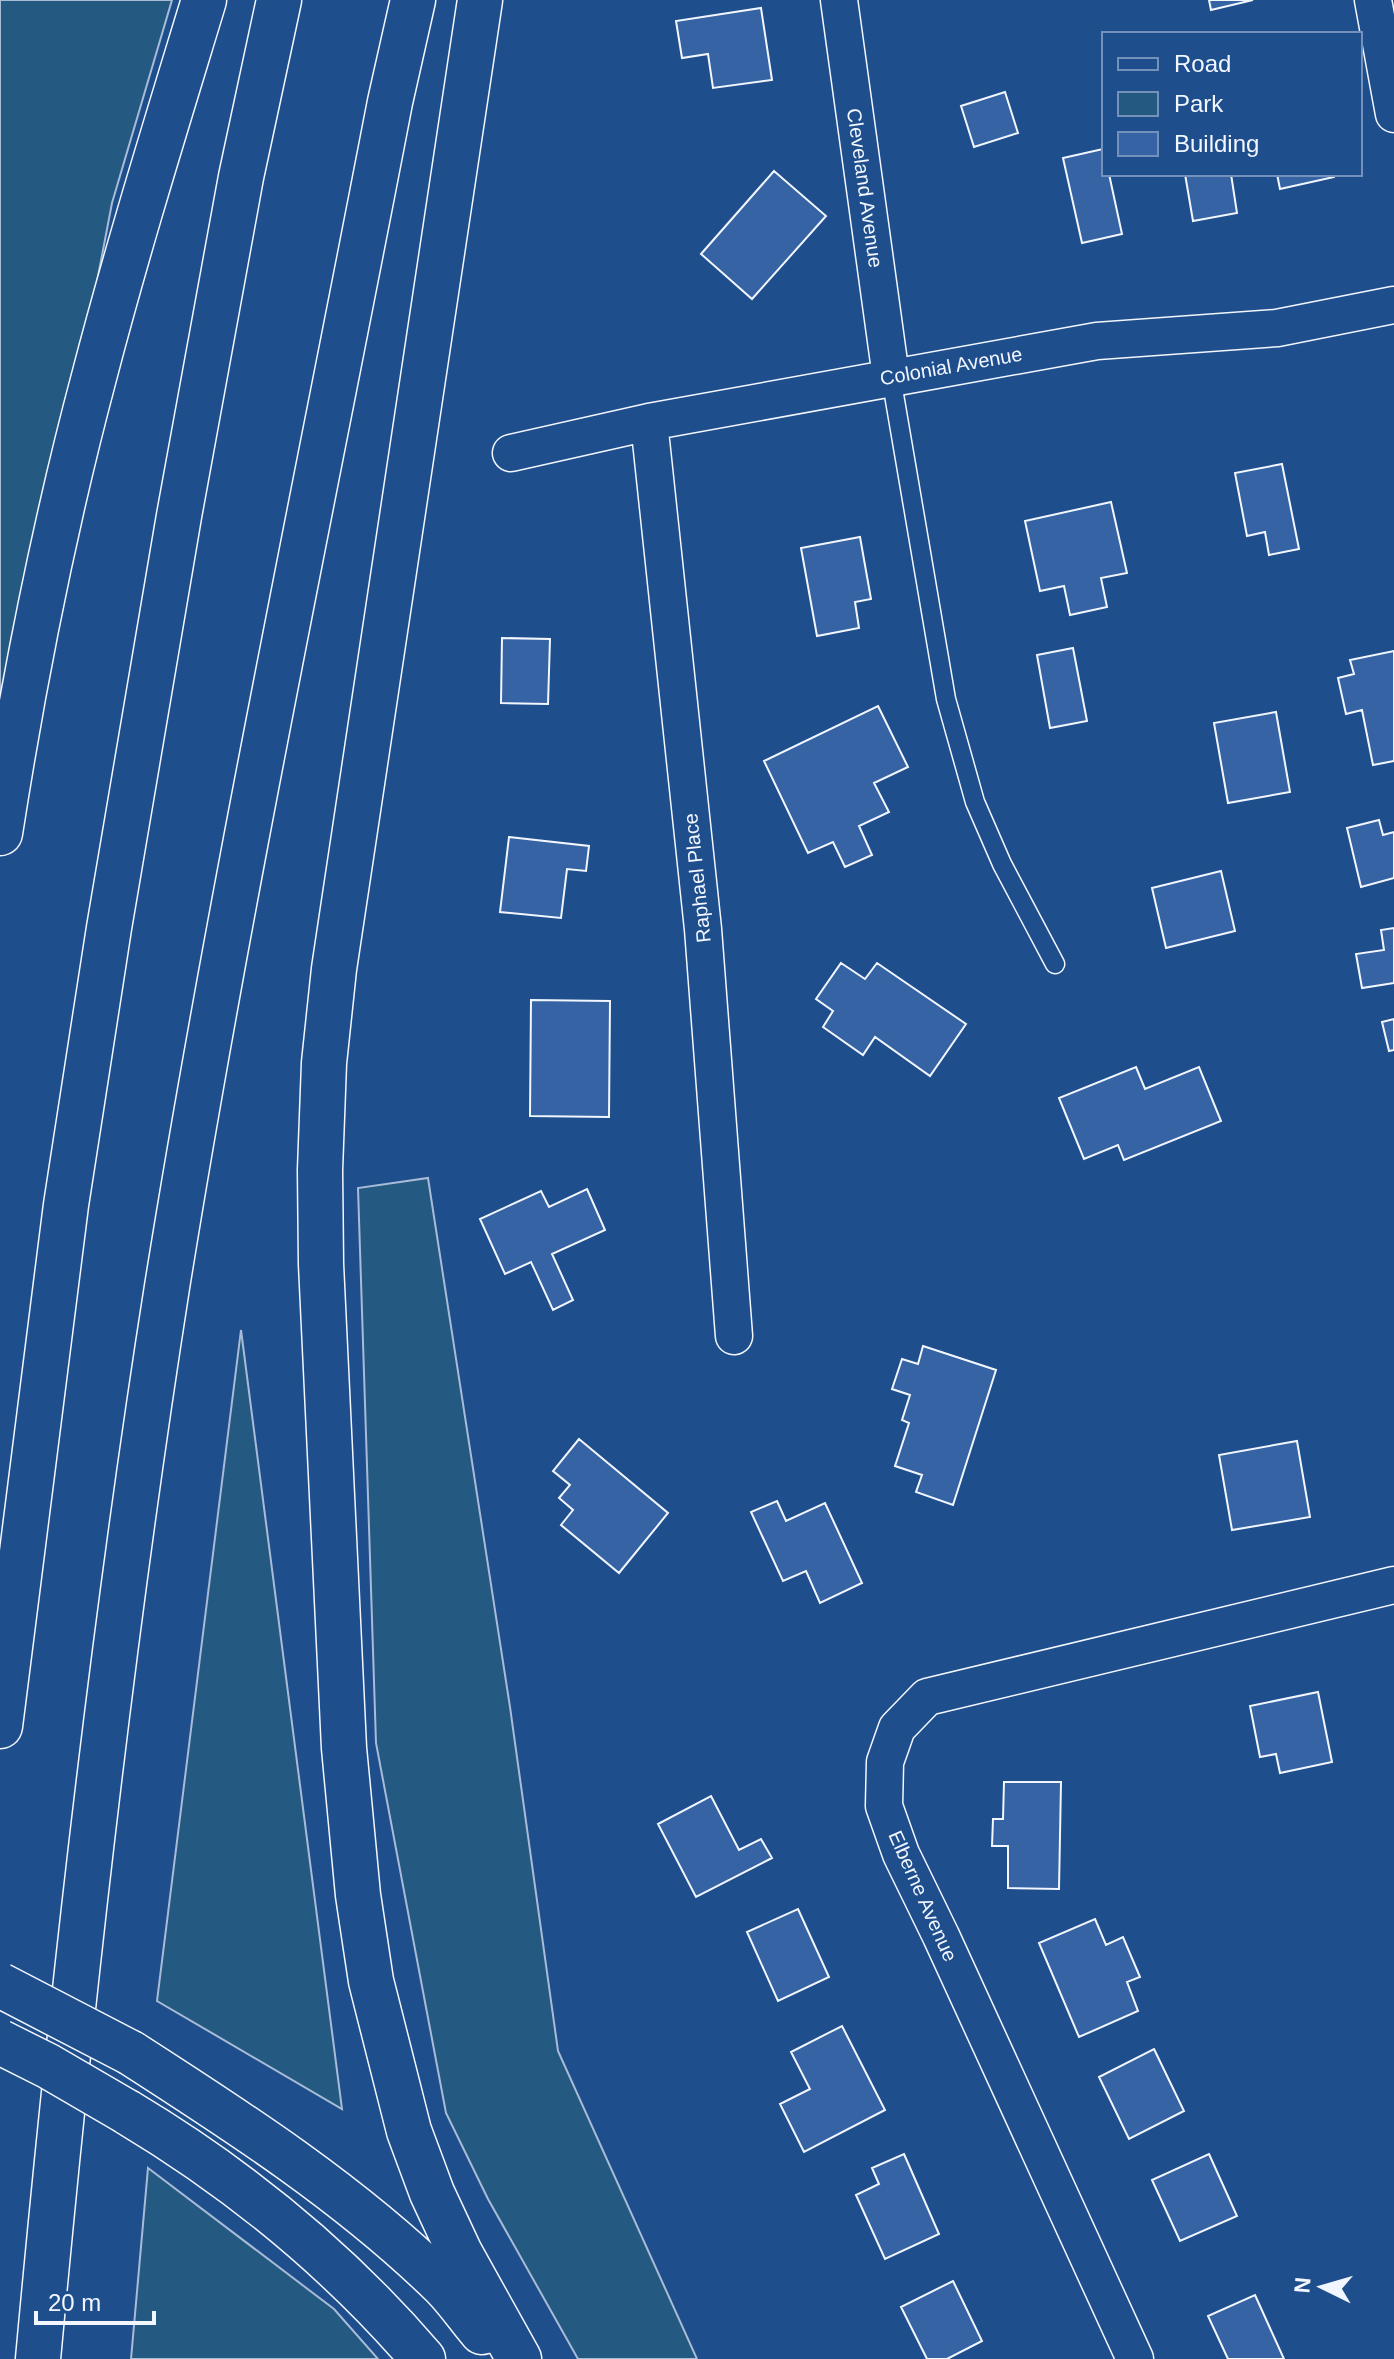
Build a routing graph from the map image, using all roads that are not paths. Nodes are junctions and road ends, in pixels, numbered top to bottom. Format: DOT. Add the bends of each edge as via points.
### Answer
graph roads {
  1 [pos="204,0"];
  2 [pos="279,0"];
  3 [pos="413,0"];
  4 [pos="480,0"];
  5 [pos="839,0"];
  6 [pos="1373,0"];
  7 [pos="1394,114"];
  8 [pos="1394,305"];
  9 [pos="891,377"];
  10 [pos="649,422"];
  11 [pos="511,453"];
  12 [pos="0,833"];
  13 [pos="1055,964"];
  14 [pos="734,1336"];
  15 [pos="1394,1585"];
  16 [pos="0,1726"];
  17 [pos="0,1985"];
  18 [pos="0,2042"];
  19 [pos="38,2359"];
  20 [pos="423,2359"];
  21 [pos="503,2359"];
  22 [pos="519,2359"];
  23 [pos="1135,2359"];
  1 -- 12 [label="highway" via="93,379 33,642"];
  2 -- 16 [label="highway" via="181,501 109,928 66,1205"];
  3 -- 19 [label="highway" via="249,830 168,1285 77,1953"];
  4 -- 22 [label="highway" via="334,969 324,1063 320,1201 344,1748 371,1981 409,2131 432,2193"];
  5 -- 9 [label="street, Cleveland Avenue"];
  6 -- 7 [label="street"];
  8 -- 9 [label="street, Colonial Avenue" via="1277,328 1097,341"];
  9 -- 10 [label="street, Colonial Avenue"];
  9 -- 13 [label="lane" via="950,714 975,802"];
  10 -- 11 [label="street, Colonial Avenue"];
  10 -- 14 [label="street, Raphael Place" via="703,929"];
  15 -- 23 [label="street, Elberne Avenue" via="927,1697 897,1728 885,1762 884,1806 901,1854"];
  17 -- 21 [label="highway, bridge" via="131,2053 289,2157 445,2287"];
  18 -- 20 [label="highway, bridge" via="200,2157 326,2257"];
}
